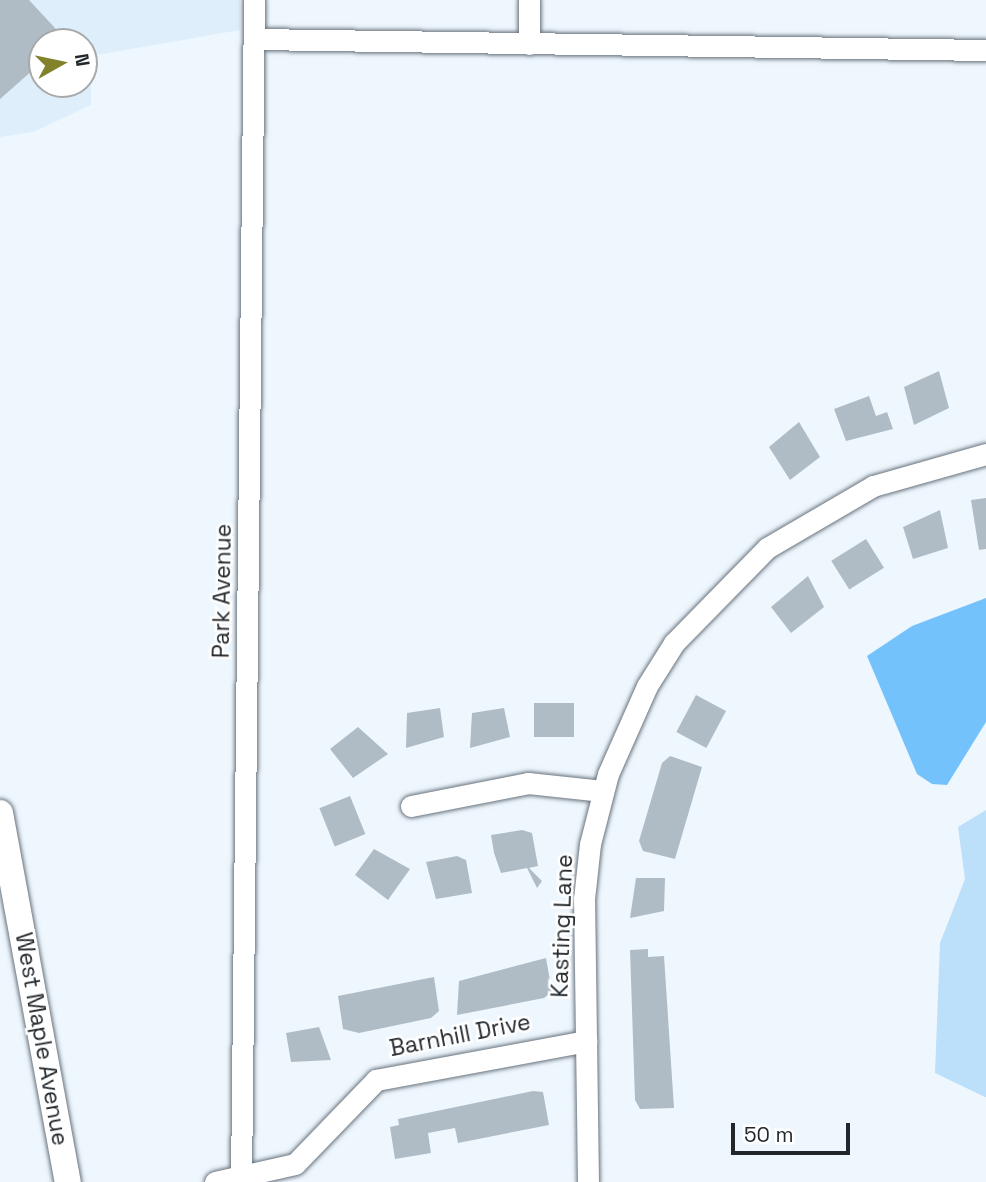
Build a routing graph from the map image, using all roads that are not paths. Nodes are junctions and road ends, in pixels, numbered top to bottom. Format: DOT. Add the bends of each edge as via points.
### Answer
graph roads {
  1 [pos="254,0"];
  2 [pos="529,0"];
  3 [pos="254,39"];
  4 [pos="529,44"];
  5 [pos="986,50"];
  6 [pos="986,454"];
  7 [pos="603,791"];
  8 [pos="411,806"];
  9 [pos="0,813"];
  10 [pos="586,1041"];
  11 [pos="241,1180"];
  12 [pos="68,1182"];
  13 [pos="215,1182"];
  14 [pos="588,1182"];
  1 -- 3 [label="street, Park Avenue"];
  2 -- 4 [label="street"];
  3 -- 4 [label="street"];
  3 -- 11 [label="street, Park Avenue"];
  4 -- 5 [label="street"];
  6 -- 7 [label="street, Kasting Lane" via="873,486 767,548 674,643 626,728"];
  7 -- 8 [label="street" via="528,783"];
  7 -- 10 [label="street, Kasting Lane" via="584,899"];
  9 -- 12 [label="main road, West Maple Avenue"];
  10 -- 11 [label="street, Barnhill Drive" via="376,1080 295,1164"];
  10 -- 14 [label="street, Kasting Lane"];
  11 -- 13 [label="street, Barnhill Drive"];
}
